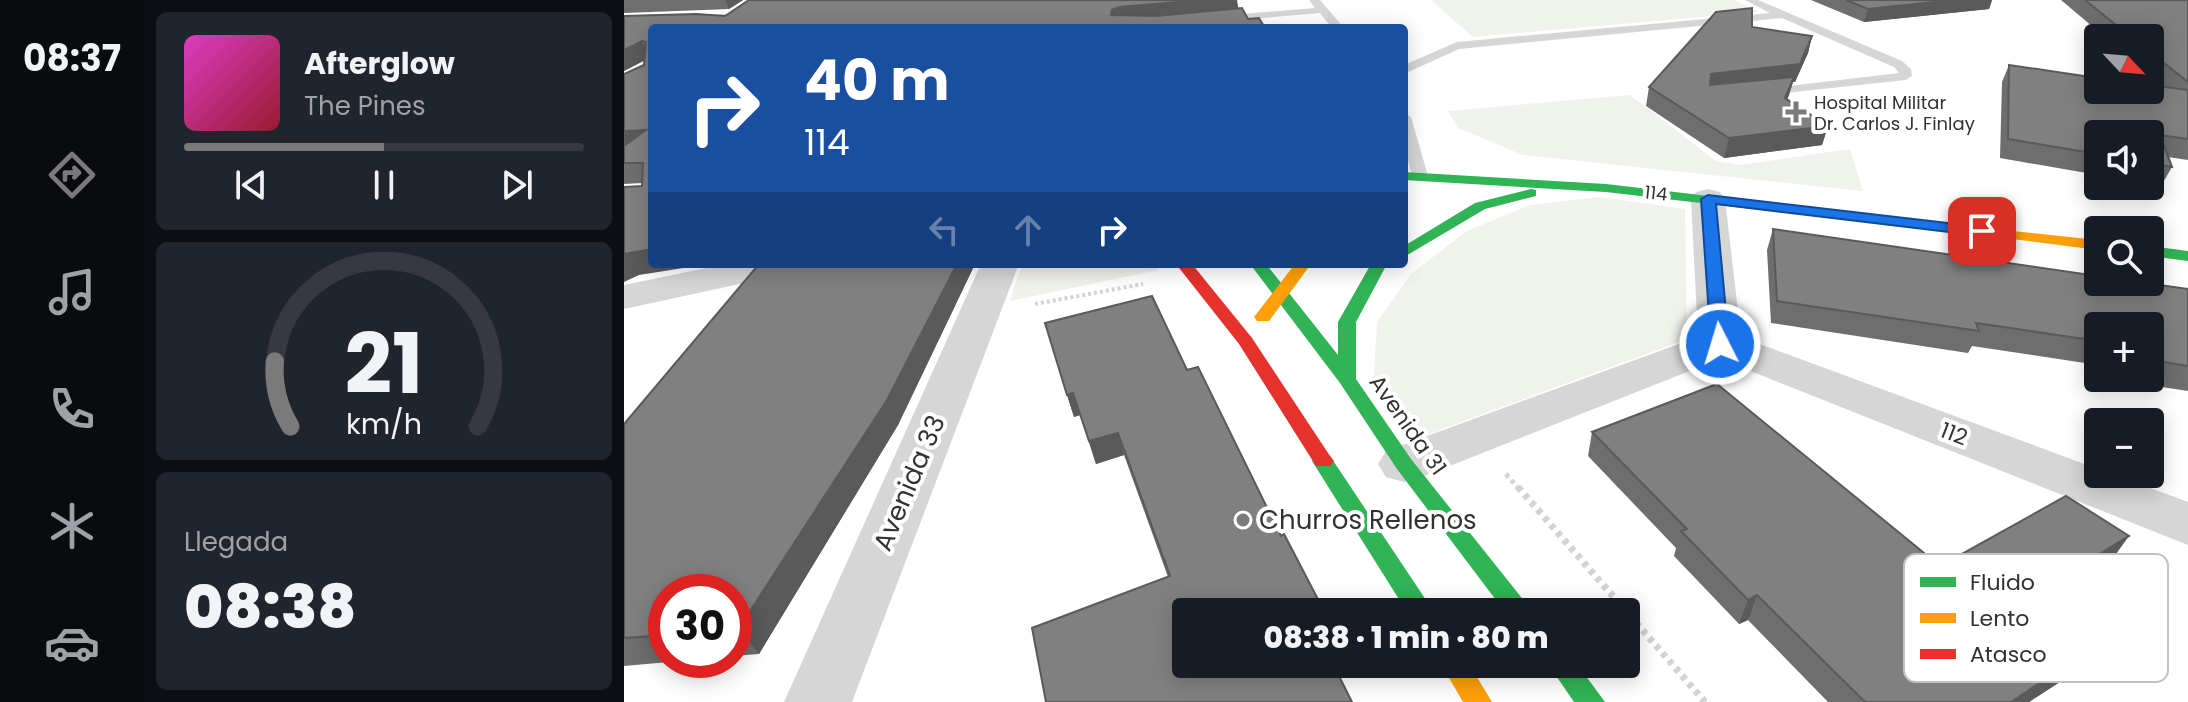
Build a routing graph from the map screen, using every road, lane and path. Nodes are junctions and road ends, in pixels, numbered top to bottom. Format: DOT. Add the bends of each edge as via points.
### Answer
graph roads {
  1 [pos="1266,0"];
  2 [pos="1750,0"];
  3 [pos="1318,5"];
  4 [pos="1275,14"];
  5 [pos="1783,15"];
  6 [pos="1199,21"];
  7 [pos="1279,24"];
  8 [pos="1335,24"];
  9 [pos="1408,68"];
  10 [pos="1744,94"];
  11 [pos="1408,161"];
  12 [pos="1410,183"];
  13 [pos="1606,188"];
  14 [pos="1708,199"];
  15 [pos="2084,243"];
  16 [pos="1408,249"];
  17 [pos="2164,253"];
  18 [pos="2188,256"];
  19 [pos="763,268"];
  20 [pos="998,268"];
  21 [pos="1261,268"];
  22 [pos="1300,268"];
  23 [pos="1379,268"];
  24 [pos="1188,269"];
  25 [pos="1281,294"];
  26 [pos="624,297"];
  27 [pos="979,314"];
  28 [pos="1246,342"];
  29 [pos="1720,344"];
  30 [pos="1347,379"];
  31 [pos="1474,438"];
  32 [pos="1404,464"];
  33 [pos="2188,524"];
  34 [pos="1412,598"];
  35 [pos="1509,598"];
  36 [pos="1463,678"];
  37 [pos="1572,678"];
  38 [pos="818,702"];
  39 [pos="1478,702"];
  40 [pos="1591,702"];
  41 [pos="1705,702"];
  1 -- 4 [label="lane"];
  2 -- 5 [label="lane"];
  3 -- 4 [label="lane"];
  3 -- 8 [label="lane"];
  4 -- 6 [label="lane"];
  4 -- 7 [label="lane"];
  5 -- 9 [label="lane" via="1457,46"];
  5 -- 10 [label="lane" via="1898,64 1906,76"];
  11 -- 12 [label="lane"];
  12 -- 13 [label="main road, 114"];
  13 -- 14 [label="main road, 114"];
  13 -- 16 [label="main road" via="1511,195 1439,228"];
  14 -- 15 [label="main road, 114"];
  14 -- 29 [label="street"];
  17 -- 18 [label="main road"];
  19 -- 26 [label="street"];
  20 -- 27 [label="street, Avenida 33"];
  21 -- 25 [label="main road, Avenida 31"];
  22 -- 25 [label="main road"];
  23 -- 30 [label="main road" via="1347,322"];
  24 -- 27 [label="path"];
  24 -- 28 [label="main road"];
  25 -- 28 [label="main road"];
  25 -- 30 [label="main road, Avenida 31"];
  27 -- 38 [label="street, Avenida 33"];
  28 -- 34 [label="main road"];
  29 -- 31 [label="street"];
  29 -- 33 [label="street, 112"];
  30 -- 32 [label="main road, Avenida 31"];
  31 -- 32 [label="street"];
  31 -- 41 [label="path"];
  32 -- 35 [label="main road, Avenida 31"];
  36 -- 39 [label="main road"];
  37 -- 40 [label="main road"];
}
